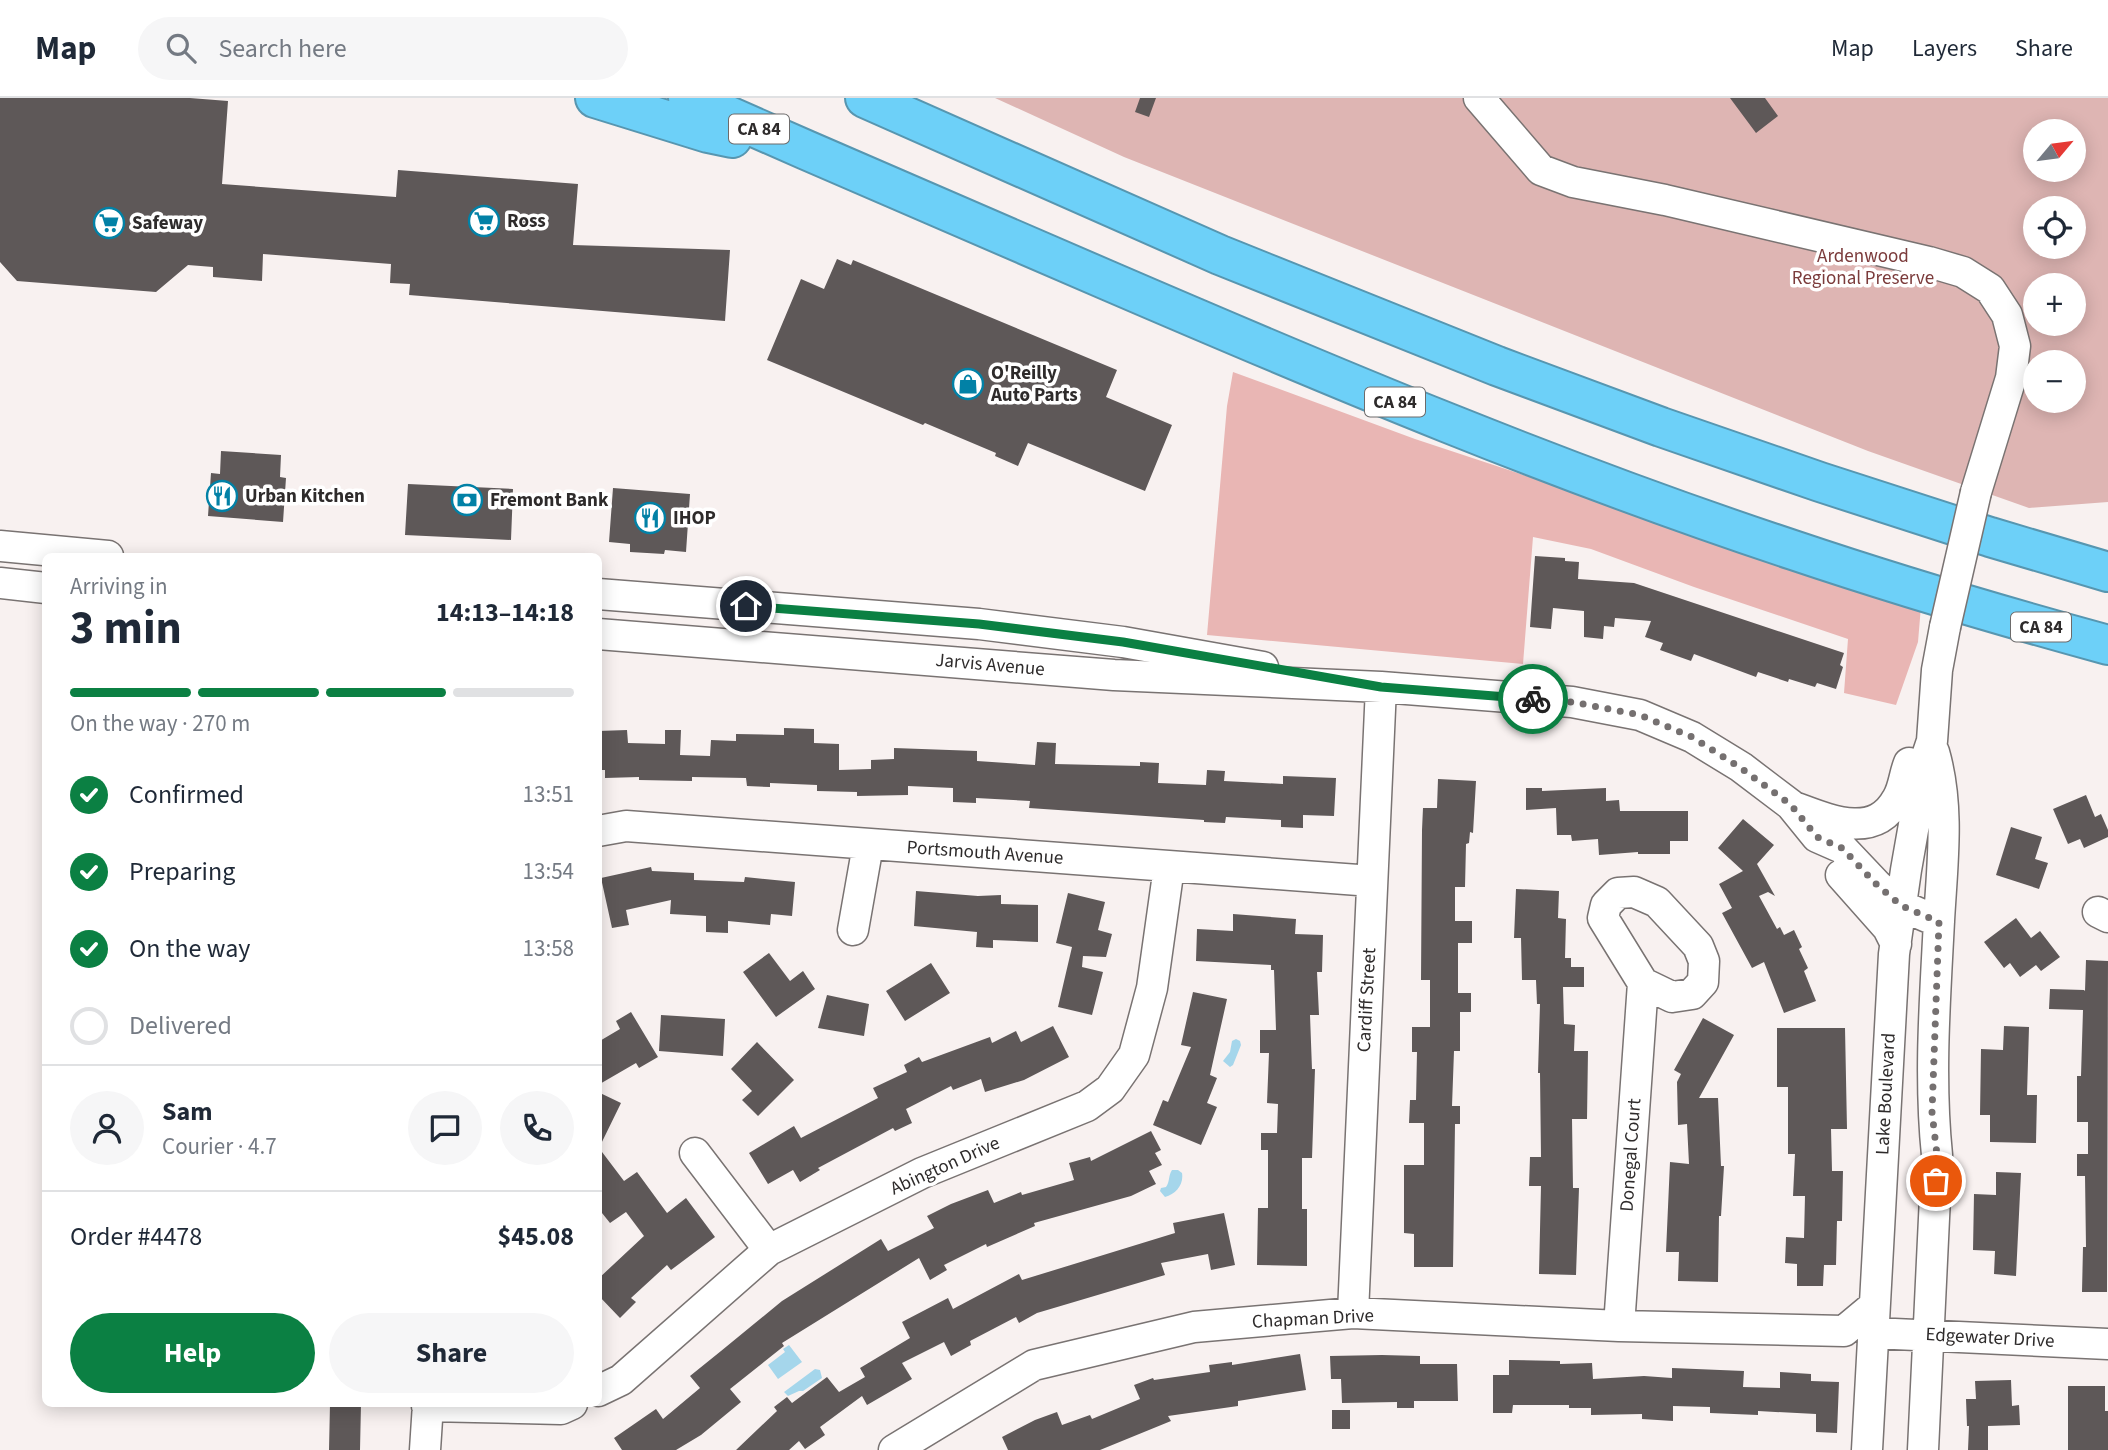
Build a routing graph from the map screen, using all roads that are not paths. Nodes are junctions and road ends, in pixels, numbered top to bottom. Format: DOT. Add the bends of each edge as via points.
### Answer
graph roads {
  1 [pos="595,98"];
  2 [pos="688,98"];
  3 [pos="865,98"];
  4 [pos="921,98"];
  5 [pos="1479,98"];
  6 [pos="830,160"];
  7 [pos="1220,255"];
  8 [pos="0,546"];
  9 [pos="76,553"];
  10 [pos="2108,572"];
  11 [pos="0,583"];
  12 [pos="42,588"];
  13 [pos="602,594"];
  14 [pos="602,634"];
  15 [pos="2108,645"];
  16 [pos="1381,687"];
  17 [pos="1934,708"];
  18 [pos="1932,741"];
  19 [pos="1791,805"];
  20 [pos="602,830"];
  21 [pos="1817,837"];
  22 [pos="868,845"];
  23 [pos="1169,867"];
  24 [pos="1372,881"];
  25 [pos="1902,906"];
  26 [pos="1939,922"];
  27 [pos="853,930"];
  28 [pos="1896,944"];
  29 [pos="1643,983"];
  30 [pos="695,1153"];
  31 [pos="769,1250"];
  32 [pos="1353,1313"];
  33 [pos="1619,1326"];
  34 [pos="1866,1332"];
  35 [pos="1929,1334"];
  36 [pos="2108,1343"];
  37 [pos="602,1389"];
  38 [pos="427,1407"];
  39 [pos="494,1407"];
  40 [pos="565,1407"];
  41 [pos="425,1450"];
  42 [pos="894,1450"];
  43 [pos="1867,1450"];
  44 [pos="1923,1450"];
  1 -- 6 [label="highway" via="708,133"];
  2 -- 6 [label="highway, CA 84"];
  3 -- 7 [label="highway"];
  4 -- 7 [label="highway"];
  5 -- 17 [label="street, Lake Boulevard, bridge" via="1541,170 1573,182 1929,262 1963,272 1990,289 2007,315 2015,346 2011,378 1976,492 1945,627"];
  6 -- 15 [label="highway, CA 84" via="1315,370 1468,431 1790,549 1973,608"];
  7 -- 10 [label="highway" via="1661,428"];
  8 -- 9 [label="street"];
  11 -- 12 [label="street"];
  13 -- 16 [label="street, Jarvis Avenue" via="979,624 1123,642"];
  14 -- 16 [label="street, Jarvis Avenue" via="1114,676"];
  16 -- 19 [label="street, Jarvis Avenue" via="1572,702 1640,715 1692,737"];
  16 -- 24 [label="street, Cardiff Street"];
  17 -- 18 [label="street, Lake Boulevard"];
  17 -- 19 [label="street" via="1897,800 1883,814 1850,824"];
  18 -- 25 [label="street, Lake Boulevard"];
  18 -- 26 [label="street, Lake Boulevard" via="1945,820"];
  19 -- 21 [label="street, Jarvis Avenue"];
  20 -- 22 [label="street, Portsmouth Avenue" via="626,826"];
  21 -- 25 [label="street, Jarvis Avenue" via="1842,848"];
  21 -- 28 [label="street" via="1828,861 1875,911"];
  22 -- 23 [label="street, Portsmouth Avenue"];
  22 -- 27 [label="street"];
  23 -- 24 [label="street, Portsmouth Avenue"];
  23 -- 31 [label="street, Abington Drive" via="1152,988 1134,1055 1110,1089 1087,1106 922,1173"];
  24 -- 32 [label="street, Cardiff Street"];
  25 -- 26 [label="street, Jarvis Avenue"];
  25 -- 28 [label="street, Lake Boulevard"];
  26 -- 35 [label="street, Lake Boulevard" via="1932,1112 1937,1155"];
  28 -- 34 [label="street, Lake Boulevard"];
  29 -- 33 [label="street, Donegal Court"];
  30 -- 31 [label="street"];
  31 -- 37 [label="street, Abington Drive" via="621,1380"];
  32 -- 33 [label="street, Chapman Drive"];
  32 -- 42 [label="street, Chapman Drive" via="1194,1327 1034,1366"];
  33 -- 34 [label="street, Chapman Drive"];
  34 -- 35 [label="street, Edgewater Drive"];
  34 -- 43 [label="street, Lake Boulevard"];
  35 -- 36 [label="street, Edgewater Drive"];
  35 -- 44 [label="street, Lake Boulevard"];
  38 -- 41 [label="street"];
  39 -- 40 [label="street"];
}
